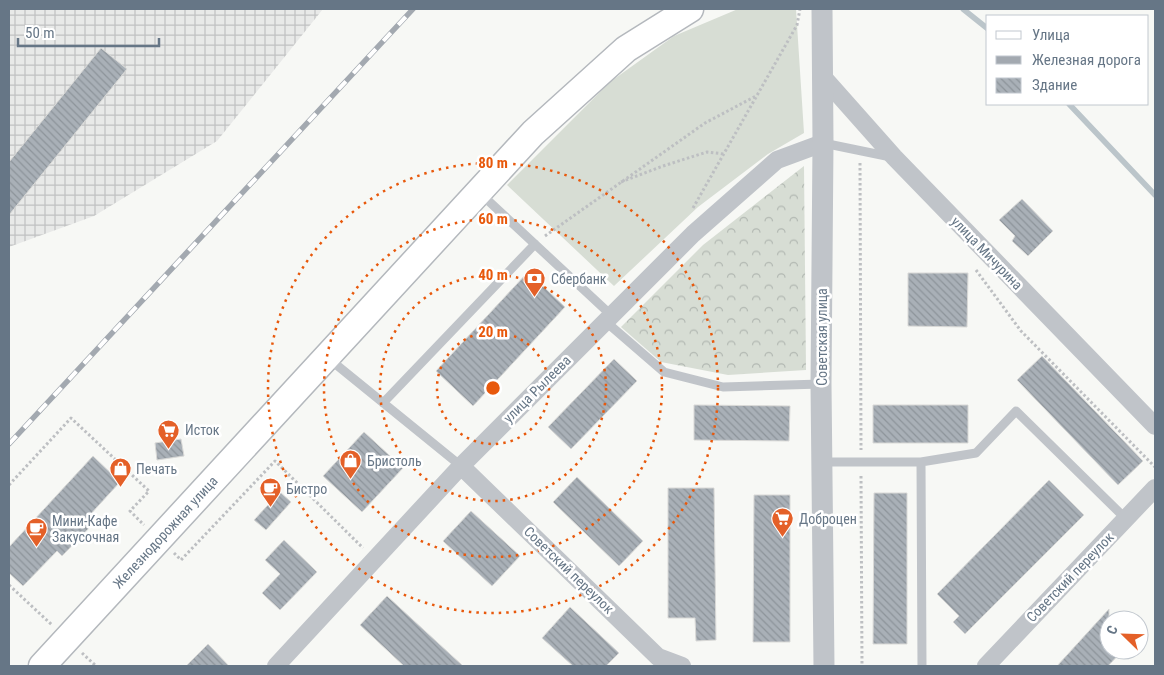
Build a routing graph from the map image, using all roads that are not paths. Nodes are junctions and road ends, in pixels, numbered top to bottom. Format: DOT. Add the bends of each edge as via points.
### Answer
graph roads {
  1 [pos="690,9"];
  2 [pos="822,9"];
  3 [pos="823,77"];
  4 [pos="823,143"];
  5 [pos="894,158"];
  6 [pos="480,192"];
  7 [pos="535,244"];
  8 [pos="608,318"];
  9 [pos="328,358"];
  10 [pos="821,384"];
  11 [pos="384,403"];
  12 [pos="1155,426"];
  13 [pos="822,462"];
  14 [pos="921,462"];
  15 [pos="461,466"];
  16 [pos="1155,488"];
  17 [pos="1126,519"];
  18 [pos="42,666"];
  19 [pos="276,666"];
  20 [pos="682,666"];
  21 [pos="824,666"];
  22 [pos="922,666"];
  23 [pos="986,666"];
  1 -- 6 [label="main road, Железнодорожная улица" via="626,49 534,133"];
  2 -- 3 [label="street, Советская улица"];
  3 -- 4 [label="street, Советская улица"];
  3 -- 5 [label="street, улица Мичурина"];
  4 -- 5 [label="lane"];
  4 -- 8 [label="street, улица Рылеева" via="777,160 693,234"];
  4 -- 10 [label="street, Советская улица"];
  5 -- 12 [label="street, улица Мичурина"];
  6 -- 7 [label="lane"];
  6 -- 9 [label="main road, Железнодорожная улица"];
  7 -- 8 [label="lane"];
  7 -- 11 [label="lane"];
  8 -- 10 [label="lane" via="664,372 722,386"];
  8 -- 15 [label="street, улица Рылеева"];
  9 -- 11 [label="lane"];
  9 -- 18 [label="main road, Железнодорожная улица"];
  10 -- 13 [label="street, Советская улица"];
  11 -- 15 [label="lane"];
  13 -- 14 [label="lane"];
  13 -- 21 [label="street, Советская улица"];
  14 -- 17 [label="lane" via="976,453 1016,411"];
  14 -- 22 [label="lane"];
  15 -- 19 [label="street, улица Рылеева"];
  15 -- 20 [label="street, Советский переулок" via="658,657"];
  16 -- 17 [label="street, Советский переулок"];
  17 -- 23 [label="street, Советский переулок"];
}
